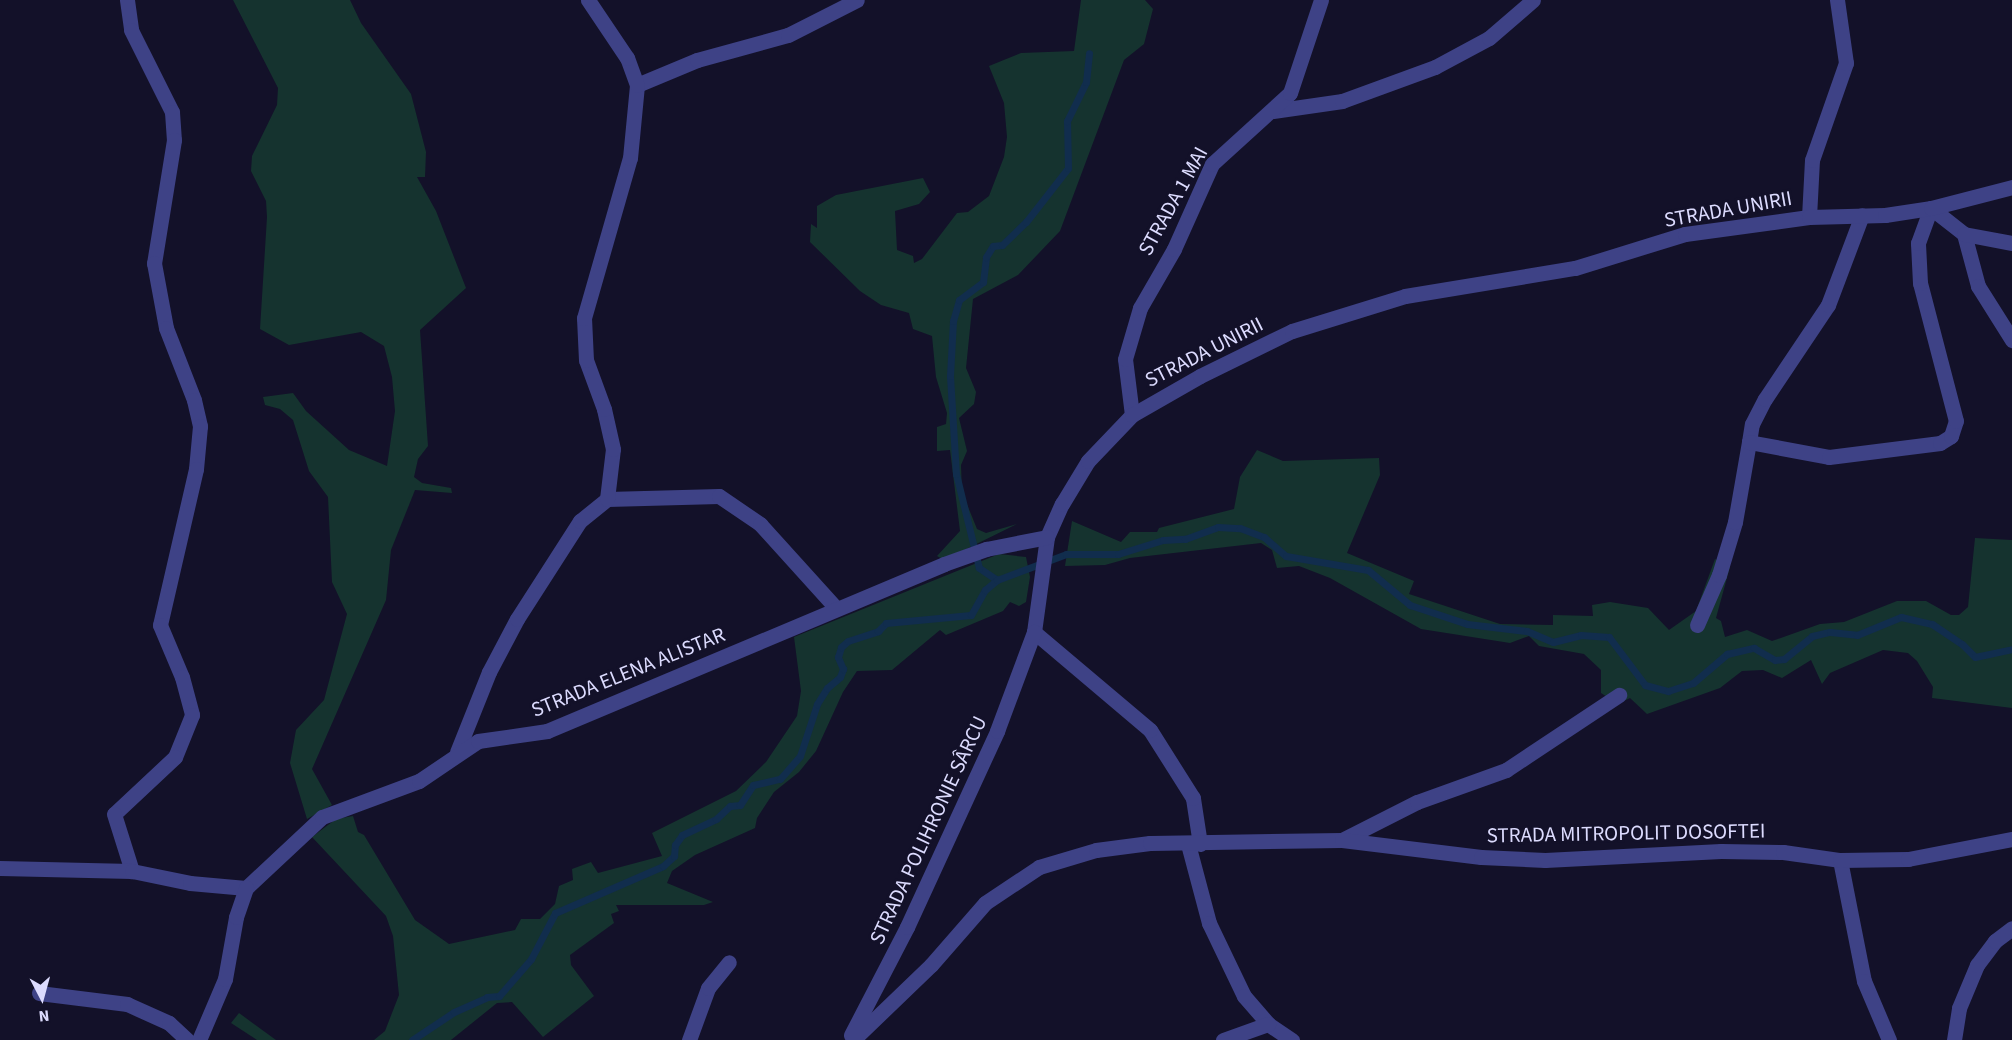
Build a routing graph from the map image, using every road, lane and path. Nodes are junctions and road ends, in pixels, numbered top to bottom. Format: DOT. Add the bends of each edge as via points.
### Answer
graph roads {
  1 [pos="127,0"];
  2 [pos="588,0"];
  3 [pos="857,0"];
  4 [pos="1321,0"];
  5 [pos="1533,0"];
  6 [pos="1837,0"];
  7 [pos="637,85"];
  8 [pos="1274,111"];
  9 [pos="2012,187"];
  10 [pos="1931,208"];
  11 [pos="1862,215"];
  12 [pos="1809,217"];
  13 [pos="1964,234"];
  14 [pos="2012,243"];
  15 [pos="2012,340"];
  16 [pos="1132,415"];
  17 [pos="1749,442"];
  18 [pos="607,499"];
  19 [pos="1047,537"];
  20 [pos="836,608"];
  21 [pos="1697,625"];
  22 [pos="1034,632"];
  23 [pos="1619,694"];
  24 [pos="457,752"];
  25 [pos="2012,839"];
  26 [pos="1342,840"];
  27 [pos="1194,844"];
  28 [pos="1840,860"];
  29 [pos="0,868"];
  30 [pos="132,871"];
  31 [pos="246,888"];
  32 [pos="2012,928"];
  33 [pos="729,962"];
  34 [pos="39,993"];
  35 [pos="1268,1024"];
  36 [pos="187,1040"];
  37 [pos="199,1040"];
  38 [pos="689,1040"];
  39 [pos="848,1040"];
  40 [pos="853,1040"];
  41 [pos="1223,1040"];
  42 [pos="1292,1040"];
  43 [pos="1889,1040"];
  44 [pos="1954,1040"];
  1 -- 30 [label="street" via="131,30 171,112 174,140 154,263 166,328 191,389 200,426 196,469 160,625 189,698 190,730 167,767 114,814"];
  2 -- 7 [label="street" via="627,58"];
  3 -- 7 [label="street" via="788,35 697,60"];
  4 -- 8 [label="street, STRADA 1 MAI" via="1299,73 1290,93"];
  5 -- 8 [label="street" via="1489,38 1435,67 1342,101"];
  6 -- 12 [label="street, STRADA UNIRII" via="1846,63 1812,160"];
  7 -- 18 [label="street" via="630,158 584,318 586,360 613,449"];
  8 -- 16 [label="street, STRADA 1 MAI" via="1240,136 1212,164 1174,249 1140,308 1125,359"];
  9 -- 10 [label="street, STRADA UNIRII"];
  10 -- 11 [label="street, STRADA UNIRII"];
  10 -- 13 [label="street"];
  10 -- 17 [label="street" via="1918,243 1920,283 1956,421 1951,436 1940,443 1829,457"];
  11 -- 12 [label="street, STRADA UNIRII"];
  11 -- 17 [label="street" via="1828,305 1765,399 1752,424"];
  12 -- 16 [label="street, STRADA UNIRII" via="1684,234 1575,268 1405,296 1330,316 1200,376"];
  13 -- 14 [label="street"];
  13 -- 15 [label="street" via="1978,286"];
  16 -- 19 [label="street, STRADA UNIRII" via="1088,461"];
  17 -- 21 [label="street" via="1735,522 1719,575"];
  18 -- 20 [label="street" via="718,496 760,524"];
  18 -- 24 [label="street" via="580,521 517,619 489,672"];
  19 -- 20 [label="street, STRADA ELENA ALISTAR" via="986,549"];
  19 -- 22 [label="street, STRADA UNIRII"];
  20 -- 24 [label="street, STRADA ELENA ALISTAR" via="566,724 514,738 477,741"];
  22 -- 27 [label="street" via="1150,730 1193,798"];
  22 -- 39 [label="street, STRADA POLIHRONIE SÂRCU" via="997,731 903,937"];
  23 -- 26 [label="street, STRADA MITROPOLIT DOSOFTEI" via="1506,770 1417,802"];
  24 -- 31 [label="street, STRADA ELENA ALISTAR" via="419,781 321,818"];
  25 -- 28 [label="street, STRADA MITROPOLIT DOSOFTEI" via="1908,859"];
  26 -- 27 [label="street, STRADA MITROPOLIT DOSOFTEI"];
  26 -- 28 [label="street, STRADA MITROPOLIT DOSOFTEI" via="1534,860 1721,851 1783,852"];
  27 -- 35 [label="street" via="1209,923 1244,996"];
  27 -- 40 [label="street, STRADA MITROPOLIT DOSOFTEI" via="1150,843 1096,850 1039,867 985,903 931,965"];
  28 -- 43 [label="street" via="1864,981"];
  29 -- 30 [label="street"];
  30 -- 31 [label="street" via="190,883"];
  31 -- 37 [label="street" via="236,917 225,979"];
  32 -- 44 [label="street" via="1995,941 1972,975 1959,1008"];
  33 -- 38 [label="street" via="708,988"];
  34 -- 36 [label="street" via="127,1004 170,1023"];
  35 -- 41 [label="street"];
  35 -- 42 [label="street"];
}
